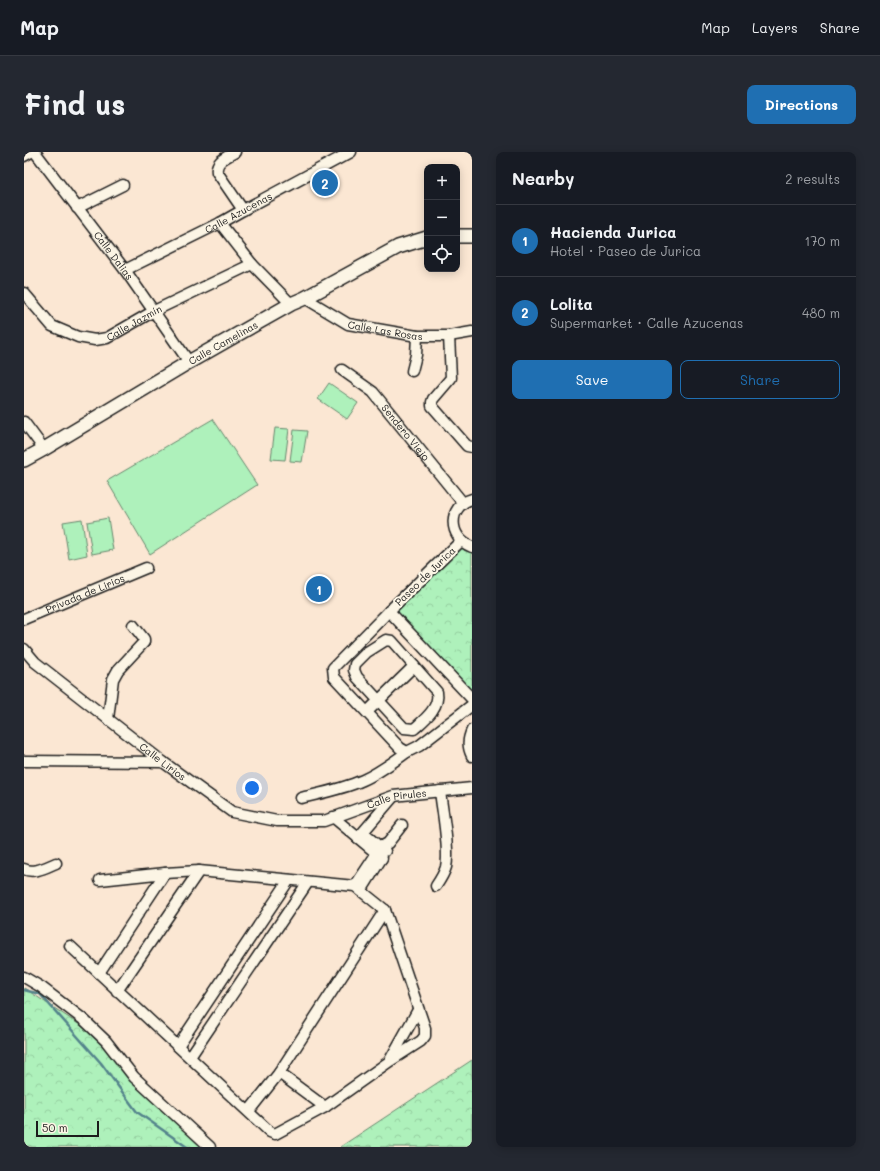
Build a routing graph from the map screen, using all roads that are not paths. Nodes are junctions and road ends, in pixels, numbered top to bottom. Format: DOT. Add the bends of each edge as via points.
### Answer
graph roads {
  1 [pos="31,152"];
  2 [pos="35,152"];
  3 [pos="235,152"];
  4 [pos="351,152"];
  5 [pos="24,156"];
  6 [pos="123,185"];
  7 [pos="77,208"];
  8 [pos="244,210"];
  9 [pos="220,223"];
  10 [pos="460,236"];
  11 [pos="472,236"];
  12 [pos="424,239"];
  13 [pos="252,264"];
  14 [pos="125,270"];
  15 [pos="24,293"];
  16 [pos="305,298"];
  17 [pos="292,304"];
  18 [pos="154,311"];
  19 [pos="472,332"];
  20 [pos="417,336"];
  21 [pos="449,336"];
  22 [pos="188,362"];
  23 [pos="342,370"];
  24 [pos="412,371"];
  25 [pos="24,422"];
  26 [pos="472,447"];
  27 [pos="44,449"];
  28 [pos="24,460"];
  29 [pos="468,501"];
  30 [pos="461,541"];
  31 [pos="472,547"];
  32 [pos="146,568"];
  33 [pos="389,611"];
  34 [pos="24,619"];
  35 [pos="133,625"];
  36 [pos="358,644"];
  37 [pos="24,649"];
  38 [pos="367,652"];
  39 [pos="414,666"];
  40 [pos="472,699"];
  41 [pos="379,701"];
  42 [pos="472,705"];
  43 [pos="367,712"];
  44 [pos="108,719"];
  45 [pos="472,730"];
  46 [pos="407,752"];
  47 [pos="472,756"];
  48 [pos="24,761"];
  49 [pos="162,762"];
  50 [pos="472,788"];
  51 [pos="440,791"];
  52 [pos="393,796"];
  53 [pos="301,798"];
  54 [pos="328,819"];
  55 [pos="402,825"];
  56 [pos="361,835"];
  57 [pos="382,851"];
  58 [pos="56,863"];
  59 [pos="24,869"];
  60 [pos="199,871"];
  61 [pos="165,873"];
  62 [pos="100,880"];
  63 [pos="289,880"];
  64 [pos="308,882"];
  65 [pos="436,886"];
  66 [pos="358,889"];
  67 [pos="385,910"];
  68 [pos="70,946"];
  69 [pos="235,962"];
  70 [pos="248,970"];
  71 [pos="99,973"];
  72 [pos="24,977"];
  73 [pos="117,991"];
  74 [pos="418,1010"];
  75 [pos="178,1046"];
  76 [pos="190,1057"];
  77 [pos="390,1061"];
  78 [pos="279,1073"];
  79 [pos="325,1107"];
  80 [pos="249,1112"];
  81 [pos="210,1147"];
  1 -- 5 [label="street"];
  2 -- 7 [label="street, Calle Dalias"];
  3 -- 8 [label="street" via="219,161 216,172"];
  4 -- 8 [label="street, Calle Azucenas"];
  6 -- 7 [label="street"];
  7 -- 14 [label="street, Calle Dalias"];
  8 -- 9 [label="street, Calle Azucenas"];
  9 -- 13 [label="street"];
  9 -- 14 [label="street, Calle Azucenas"];
  10 -- 11 [label="main road"];
  12 -- 16 [label="main road, Calle Camelinas" via="398,247"];
  13 -- 17 [label="street"];
  13 -- 18 [label="street, Calle Jazmín"];
  14 -- 18 [label="street, Calle Dalias"];
  15 -- 18 [label="street, Calle Jazmín" via="52,326 78,337 96,340 107,338"];
  16 -- 17 [label="main road, Calle Camelinas"];
  16 -- 20 [label="street, Calle Las Rosas" via="348,324"];
  17 -- 22 [label="main road, Calle Camelinas"];
  18 -- 22 [label="street, Calle Dalias"];
  19 -- 21 [label="street, Calle Las Rosas"];
  20 -- 21 [label="street, Calle Las Rosas"];
  20 -- 24 [label="street"];
  21 -- 26 [label="street" via="451,378 434,399 432,406 467,446"];
  22 -- 27 [label="main road, Calle Camelinas"];
  23 -- 29 [label="street, Sendero Viejo" via="373,392"];
  25 -- 27 [label="street"];
  27 -- 28 [label="main road, Calle Camelinas"];
  29 -- 30 [label="street, Paseo de Jurica" via="458,508 453,521"];
  30 -- 31 [label="street, Paseo de Jurica"];
  30 -- 33 [label="street, Paseo de Jurica"];
  32 -- 34 [label="street, Privada de Lirios"];
  33 -- 36 [label="street, Paseo de Jurica"];
  33 -- 40 [label="street"];
  35 -- 44 [label="street" via="144,642 113,679"];
  36 -- 38 [label="street"];
  36 -- 43 [label="street, Paseo de Jurica" via="333,668 334,677"];
  37 -- 44 [label="street, Calle Lirios" via="36,662"];
  38 -- 39 [label="street" via="386,640 392,641"];
  38 -- 41 [label="street" via="355,664 354,670"];
  39 -- 41 [label="street"];
  39 -- 41 [label="street" via="437,692 437,702 427,718 414,729 404,728"];
  41 -- 43 [label="street"];
  42 -- 46 [label="street" via="419,746"];
  43 -- 46 [label="street" via="400,748"];
  44 -- 49 [label="street, Calle Lirios"];
  45 -- 47 [label="street" via="468,747"];
  46 -- 53 [label="street" via="364,780"];
  48 -- 49 [label="street"];
  49 -- 54 [label="street, Calle Lirios" via="232,812 277,821"];
  50 -- 51 [label="street, Calle Pirules"];
  51 -- 52 [label="street, Calle Pirules"];
  51 -- 65 [label="street" via="446,864"];
  52 -- 54 [label="street, Calle Pirules"];
  52 -- 56 [label="street"];
  54 -- 56 [label="street"];
  55 -- 57 [label="street"];
  56 -- 57 [label="street"];
  57 -- 66 [label="street"];
  58 -- 59 [label="street" via="35,871"];
  60 -- 61 [label="street"];
  60 -- 63 [label="street"];
  60 -- 73 [label="street"];
  61 -- 62 [label="street"];
  61 -- 71 [label="street"];
  63 -- 64 [label="street"];
  63 -- 69 [label="street"];
  64 -- 66 [label="street"];
  64 -- 70 [label="street"];
  66 -- 67 [label="street"];
  67 -- 74 [label="street"];
  67 -- 78 [label="street"];
  68 -- 71 [label="street"];
  69 -- 70 [label="street"];
  69 -- 75 [label="street"];
  70 -- 76 [label="street"];
  71 -- 73 [label="street"];
  72 -- 81 [label="street" via="84,1020 106,1041 134,1077"];
  73 -- 75 [label="street"];
  74 -- 77 [label="street"];
  74 -- 77 [label="street" via="425,1028 425,1036"];
  75 -- 76 [label="street"];
  76 -- 80 [label="street"];
  77 -- 79 [label="street"];
  78 -- 79 [label="street"];
  78 -- 80 [label="street"];
  79 -- 80 [label="street" via="275,1134"];
}
